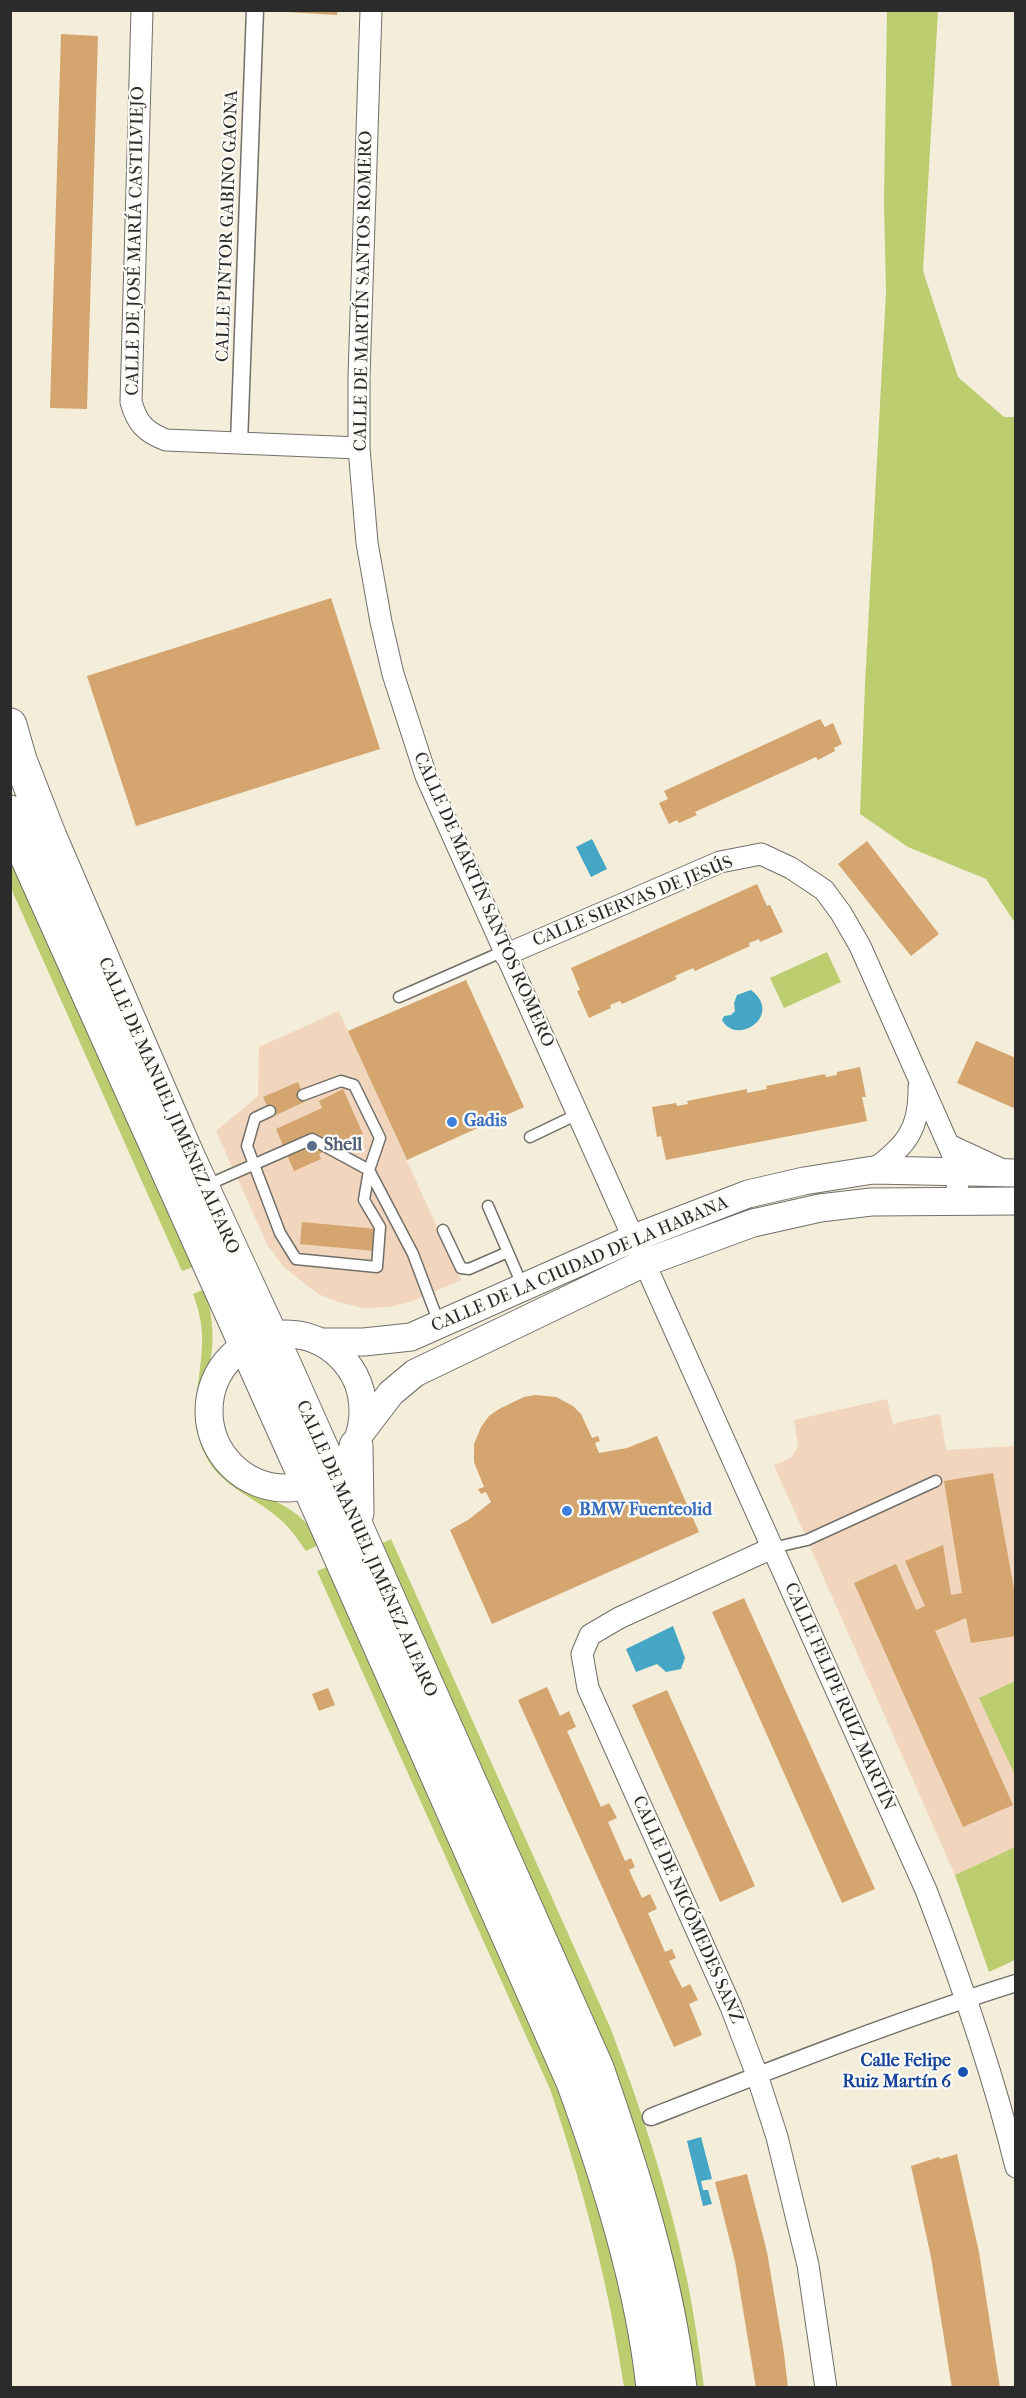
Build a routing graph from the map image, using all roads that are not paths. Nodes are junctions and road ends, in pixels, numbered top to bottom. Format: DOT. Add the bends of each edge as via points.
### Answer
graph roads {
  1 [pos="142,10"];
  2 [pos="255,10"];
  3 [pos="371,10"];
  4 [pos="239,442"];
  5 [pos="359,448"];
  6 [pos="10,725"];
  7 [pos="10,812"];
  8 [pos="504,953"];
  9 [pos="399,997"];
  10 [pos="919,1083"];
  11 [pos="303,1095"];
  12 [pos="270,1111"];
  13 [pos="578,1114"];
  14 [pos="530,1137"];
  15 [pos="949,1145"];
  16 [pos="253,1164"];
  17 [pos="369,1170"];
  18 [pos="873,1170"];
  19 [pos="960,1171"];
  20 [pos="1012,1172"];
  21 [pos="202,1187"];
  22 [pos="955,1200"];
  23 [pos="1016,1201"];
  24 [pos="488,1206"];
  25 [pos="443,1230"];
  26 [pos="634,1238"];
  27 [pos="507,1252"];
  28 [pos="644,1263"];
  29 [pos="523,1287"];
  30 [pos="440,1325"];
  31 [pos="257,1340"];
  32 [pos="323,1342"];
  33 [pos="359,1438"];
  34 [pos="321,1480"];
  35 [pos="936,1481"];
  36 [pos="357,1530"];
  37 [pos="772,1548"];
  38 [pos="1016,1983"];
  39 [pos="968,1998"];
  40 [pos="757,2075"];
  41 [pos="651,2117"];
  42 [pos="1016,2167"];
  43 [pos="653,2388"];
  44 [pos="680,2388"];
  45 [pos="826,2388"];
  1 -- 4 [label="street, CALLE DE JOSÉ MARÍA CASTILVIEJO" via="131,402 135,418 151,434 166,440"];
  2 -- 4 [label="street, CALLE PINTOR GABINO GAONA"];
  3 -- 5 [label="street, CALLE DE MARTÍN SANTOS ROMERO"];
  4 -- 5 [label="street, CALLE DE JOSÉ MARÍA CASTILVIEJO"];
  5 -- 8 [label="street, CALLE DE MARTÍN SANTOS ROMERO" via="367,543 393,674 426,776"];
  6 -- 21 [label="highway, CALLE DE MANUEL JIMÉNEZ ALFARO" via="50,837"];
  7 -- 31 [label="highway, CALLE DE MANUEL JIMÉNEZ ALFARO" via="26,855"];
  8 -- 9 [label="lane"];
  8 -- 10 [label="street, CALLE SIERVAS DE JESÚS" via="720,862 761,854 792,868 824,890 841,913 860,946"];
  8 -- 13 [label="street, CALLE DE MARTÍN SANTOS ROMERO"];
  10 -- 15 [label="street, CALLE SIERVAS DE JESÚS"];
  10 -- 18 [label="street, CALLE SIERVAS DE JESÚS" via="913,1130 891,1157"];
  11 -- 17 [label="lane" via="341,1081 354,1085 380,1138"];
  12 -- 16 [label="lane" via="255,1118 247,1146"];
  13 -- 14 [label="lane"];
  13 -- 26 [label="street, CALLE DE MARTÍN SANTOS ROMERO"];
  15 -- 19 [label="street, CALLE SIERVAS DE JESÚS"];
  15 -- 20 [label="street"];
  16 -- 17 [label="lane" via="312,1139"];
  16 -- 17 [label="lane" via="280,1233 296,1259 377,1267 380,1227 364,1200"];
  16 -- 21 [label="lane"];
  17 -- 30 [label="lane" via="413,1254"];
  18 -- 19 [label="street, CALLE DE LA CIUDAD DE LA HABANA"];
  18 -- 26 [label="street, CALLE DE LA CIUDAD DE LA HABANA" via="748,1194"];
  19 -- 20 [label="street, CALLE DE LA CIUDAD DE LA HABANA"];
  19 -- 22 [label="street"];
  21 -- 31 [label="highway, CALLE DE MANUEL JIMÉNEZ ALFARO"];
  22 -- 23 [label="street, CALLE DE LA CIUDAD DE LA HABANA"];
  22 -- 28 [label="street, CALLE DE LA CIUDAD DE LA HABANA" via="820,1208 753,1223"];
  24 -- 27 [label="lane"];
  25 -- 27 [label="lane" via="461,1268 469,1269"];
  26 -- 28 [label="street, CALLE FELIPE RUIZ MARTÍN"];
  26 -- 29 [label="street, CALLE DE LA CIUDAD DE LA HABANA"];
  27 -- 29 [label="lane"];
  28 -- 33 [label="street, CALLE DE LA CIUDAD DE LA HABANA" via="415,1373 391,1393"];
  28 -- 37 [label="street, CALLE FELIPE RUIZ MARTÍN"];
  29 -- 30 [label="street, CALLE DE LA CIUDAD DE LA HABANA"];
  30 -- 32 [label="street, CALLE DE LA CIUDAD DE LA HABANA" via="396,1340"];
  31 -- 32 [label="street" via="305,1335"];
  31 -- 34 [label="highway, CALLE DE MANUEL JIMÉNEZ ALFARO"];
  31 -- 34 [label="street" via="231,1355 215,1383 211,1398 212,1429 217,1444 236,1469 262,1485 293,1489"];
  32 -- 33 [label="street" via="357,1381 363,1401"];
  33 -- 34 [label="street, CALLE DE LA CIUDAD DE LA HABANA"];
  33 -- 36 [label="highway"];
  34 -- 36 [label="highway, CALLE DE MANUEL JIMÉNEZ ALFARO"];
  34 -- 43 [label="highway, CALLE DE MANUEL JIMÉNEZ ALFARO" via="573,2082 604,2169 633,2281"];
  35 -- 37 [label="lane" via="807,1540"];
  36 -- 44 [label="highway, CALLE DE MANUEL JIMÉNEZ ALFARO" via="597,2068 637,2188 677,2357"];
  37 -- 39 [label="street, CALLE FELIPE RUIZ MARTÍN" via="926,1890"];
  37 -- 40 [label="street, CALLE DE NICÓMEDES SANZ" via="619,1618 591,1635 582,1654 588,1688 727,1996"];
  38 -- 39 [label="street"];
  39 -- 40 [label="street"];
  39 -- 42 [label="street, CALLE FELIPE RUIZ MARTÍN"];
  40 -- 41 [label="street"];
  40 -- 45 [label="street, CALLE DE NICÓMEDES SANZ" via="808,2265"];
}
